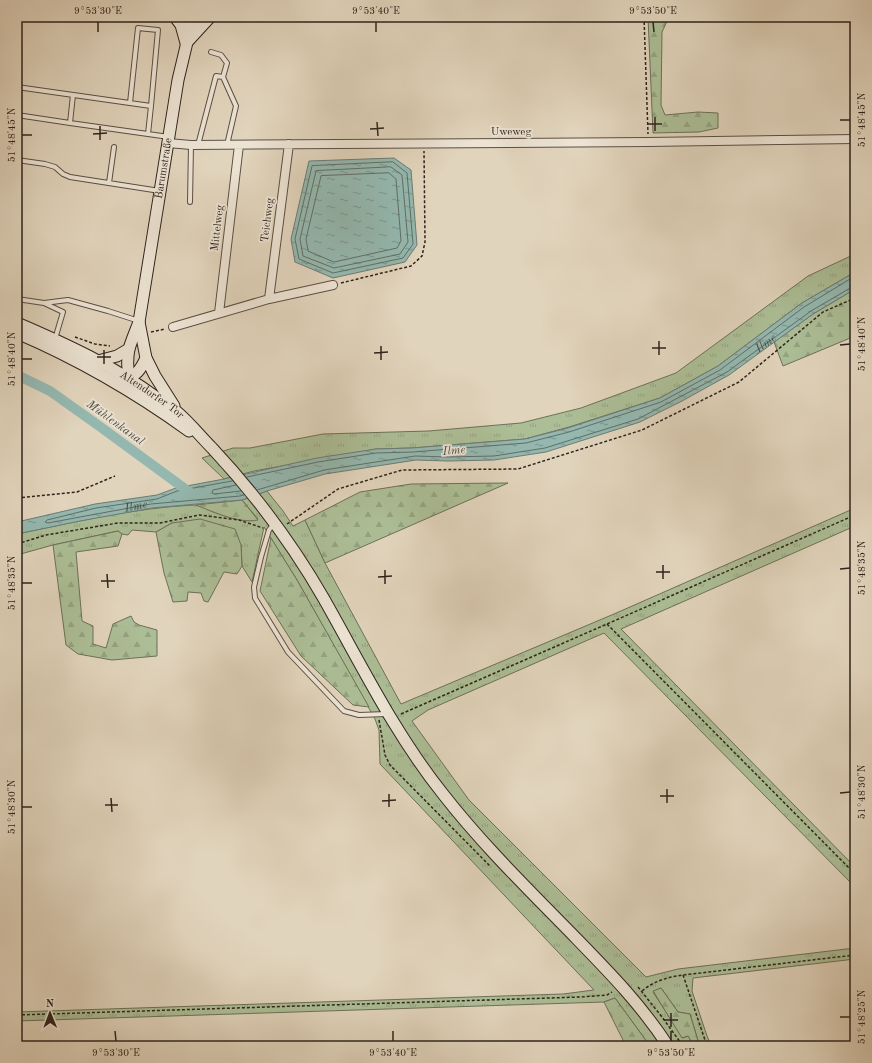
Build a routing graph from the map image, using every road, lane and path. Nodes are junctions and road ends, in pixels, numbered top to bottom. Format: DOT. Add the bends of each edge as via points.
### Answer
graph roads {
  1 [pos="20,17"];
  2 [pos="175,17"];
  3 [pos="193,17"];
  4 [pos="210,17"];
  5 [pos="644,17"];
  6 [pos="17,21"];
  7 [pos="186,43"];
  8 [pos="211,52"];
  9 [pos="223,77"];
  10 [pos="17,87"];
  11 [pos="73,96"];
  12 [pos="130,103"];
  13 [pos="151,106"];
  14 [pos="17,115"];
  15 [pos="70,123"];
  16 [pos="148,134"];
  17 [pos="855,139"];
  18 [pos="169,140"];
  19 [pos="648,142"];
  20 [pos="424,143"];
  21 [pos="289,144"];
  22 [pos="194,145"];
  23 [pos="227,145"];
  24 [pos="239,145"];
  25 [pos="114,147"];
  26 [pos="17,160"];
  27 [pos="109,183"];
  28 [pos="161,191"];
  29 [pos="190,202"];
  30 [pos="333,286"];
  31 [pos="269,298"];
  32 [pos="855,298"];
  33 [pos="17,299"];
  34 [pos="44,303"];
  35 [pos="219,313"];
  36 [pos="139,322"];
  37 [pos="17,323"];
  38 [pos="173,327"];
  39 [pos="149,332"];
  40 [pos="17,333"];
  41 [pos="56,334"];
  42 [pos="129,349"];
  43 [pos="146,358"];
  44 [pos="98,360"];
  45 [pos="128,378"];
  46 [pos="112,380"];
  47 [pos="133,392"];
  48 [pos="177,412"];
  49 [pos="212,448"];
  50 [pos="115,476"];
  51 [pos="17,498"];
  52 [pos="855,515"];
  53 [pos="274,527"];
  54 [pos="17,544"];
  55 [pos="607,624"];
  56 [pos="388,714"];
  57 [pos="855,874"];
  58 [pos="855,955"];
  59 [pos="683,975"];
  60 [pos="622,986"];
  61 [pos="636,986"];
  62 [pos="637,995"];
  63 [pos="17,1015"];
  64 [pos="668,1046"];
  65 [pos="683,1046"];
  66 [pos="707,1046"];
  1 -- 6 [label="lane"];
  2 -- 7 [label="main road"];
  3 -- 7 [label="main road, Barumstraße"];
  4 -- 7 [label="main road"];
  5 -- 19 [label="path"];
  7 -- 18 [label="main road, Barumstraße"];
  8 -- 9 [label="lane" via="221,55 227,63"];
  9 -- 22 [label="lane" via="216,76"];
  9 -- 23 [label="lane" via="236,106"];
  10 -- 11 [label="lane"];
  11 -- 12 [label="lane"];
  11 -- 15 [label="lane"];
  12 -- 13 [label="lane"];
  12 -- 13 [label="lane" via="138,28 158,30"];
  13 -- 16 [label="lane"];
  14 -- 15 [label="lane"];
  15 -- 16 [label="lane"];
  16 -- 18 [label="lane"];
  17 -- 19 [label="street, Uweweg"];
  18 -- 22 [label="street, Uweweg"];
  18 -- 28 [label="main road, Barumstraße"];
  19 -- 20 [label="street, Uweweg"];
  20 -- 21 [label="street, Uweweg"];
  20 -- 30 [label="path" via="425,242 422,256 411,266"];
  21 -- 24 [label="street, Uweweg"];
  21 -- 31 [label="street, Teichweg"];
  22 -- 23 [label="street, Uweweg"];
  22 -- 29 [label="lane"];
  23 -- 24 [label="street, Uweweg"];
  24 -- 35 [label="street, Mittelweg"];
  25 -- 27 [label="lane"];
  26 -- 27 [label="lane" via="50,165 70,177"];
  27 -- 28 [label="lane"];
  28 -- 36 [label="main road, Barumstraße"];
  30 -- 31 [label="street"];
  31 -- 35 [label="street"];
  32 -- 53 [label="path" via="823,312 739,382 642,430 518,469 402,470 338,489"];
  33 -- 34 [label="lane"];
  34 -- 36 [label="lane" via="68,300 108,310"];
  34 -- 41 [label="lane" via="63,312"];
  35 -- 38 [label="street"];
  36 -- 42 [label="main road, Barumstraße"];
  36 -- 43 [label="main road, Barumstraße"];
  37 -- 41 [label="main road, Altendorfer Tor"];
  38 -- 39 [label="path"];
  40 -- 46 [label="main road, Altendorfer Tor"];
  41 -- 42 [label="path"];
  41 -- 44 [label="main road, Altendorfer Tor"];
  42 -- 44 [label="main road" via="117,356"];
  42 -- 45 [label="main road, Barumstraße"];
  43 -- 45 [label="main road" via="142,367"];
  43 -- 48 [label="main road, Barumstraße"];
  44 -- 45 [label="main road, Altendorfer Tor"];
  45 -- 46 [label="main road"];
  45 -- 47 [label="main road, Barumstraße"];
  45 -- 48 [label="main road, Altendorfer Tor"];
  46 -- 47 [label="main road, Altendorfer Tor"];
  47 -- 49 [label="main road, Altendorfer Tor"];
  48 -- 49 [label="main road, Altendorfer Tor"];
  49 -- 53 [label="main road, Altendorfer Tor" via="267,512"];
  50 -- 51 [label="path" via="77,492"];
  52 -- 55 [label="path"];
  53 -- 54 [label="path" via="199,515 160,523 118,522 46,535"];
  53 -- 56 [label="main road, Altendorfer Tor" via="323,598"];
  53 -- 56 [label="lane" via="261,557 254,587 255,598 288,652 344,711 359,715"];
  55 -- 56 [label="path" via="399,714"];
  55 -- 57 [label="path"];
  56 -- 60 [label="main road, Altendorfer Tor" via="416,759 480,839"];
  58 -- 59 [label="path"];
  59 -- 62 [label="path" via="659,981"];
  59 -- 66 [label="path"];
  60 -- 62 [label="main road, Altendorfer Tor"];
  60 -- 63 [label="path" via="607,995 580,997"];
  61 -- 62 [label="path"];
  62 -- 64 [label="main road, Altendorfer Tor"];
  62 -- 65 [label="path" via="662,1017"];
}
